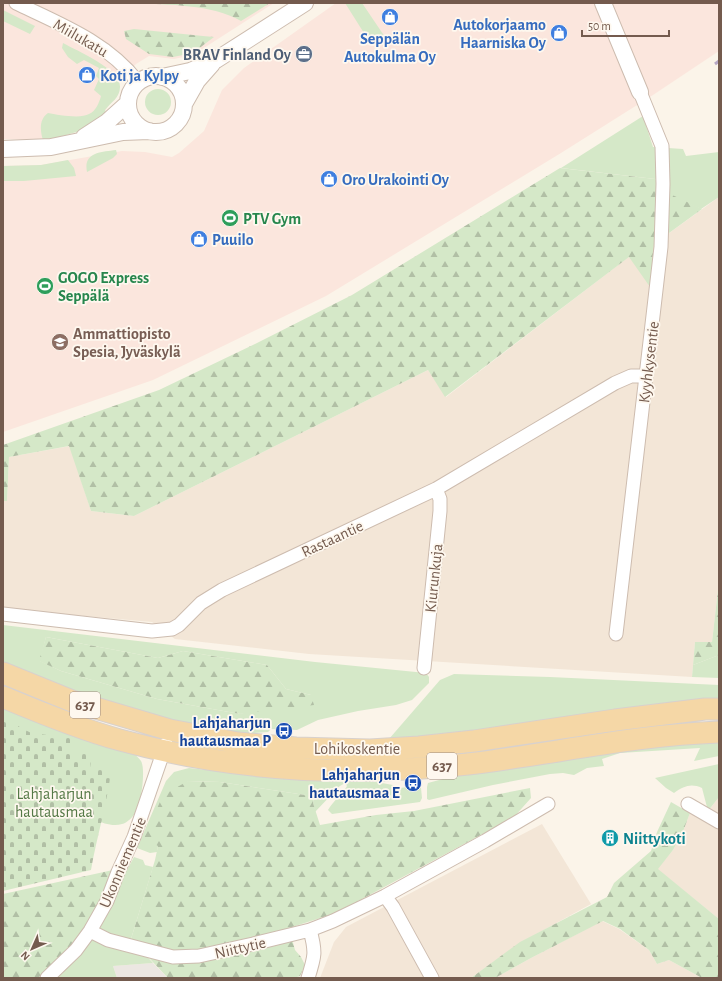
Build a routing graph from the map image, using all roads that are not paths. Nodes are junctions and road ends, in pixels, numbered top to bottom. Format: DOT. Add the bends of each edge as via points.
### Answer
graph roads {
  1 [pos="16,3"];
  2 [pos="305,3"];
  3 [pos="603,3"];
  4 [pos="216,60"];
  5 [pos="162,77"];
  6 [pos="138,82"];
  7 [pos="640,92"];
  8 [pos="127,104"];
  9 [pos="184,104"];
  10 [pos="149,131"];
  11 [pos="77,142"];
  12 [pos="3,149"];
  13 [pos="646,376"];
  14 [pos="436,489"];
  15 [pos="3,614"];
  16 [pos="616,634"];
  17 [pos="424,668"];
  18 [pos="3,673"];
  19 [pos="3,697"];
  20 [pos="719,709"];
  21 [pos="170,730"];
  22 [pos="719,732"];
  23 [pos="164,751"];
  24 [pos="548,804"];
  25 [pos="688,804"];
  26 [pos="719,822"];
  27 [pos="384,896"];
  28 [pos="310,930"];
  29 [pos="90,931"];
  30 [pos="47,978"];
  31 [pos="308,978"];
  32 [pos="432,978"];
  1 -- 6 [label="street, Miilukatu" via="82,35 115,57"];
  2 -- 4 [label="street"];
  3 -- 7 [label="street"];
  4 -- 5 [label="street" via="190,72"];
  4 -- 9 [label="street" via="197,81"];
  5 -- 6 [label="street" via="149,76"];
  5 -- 9 [label="street" via="176,84 181,90"];
  6 -- 8 [label="street" via="132,89"];
  7 -- 13 [label="street, Kyyhkysentie" via="662,146 663,184 661,247"];
  8 -- 10 [label="street" via="130,116 136,124"];
  8 -- 11 [label="street" via="107,122"];
  9 -- 10 [label="street" via="175,125 163,131"];
  10 -- 11 [label="street" via="123,132"];
  11 -- 12 [label="street" via="51,147"];
  13 -- 14 [label="street, Rastaantie" via="631,376 615,383"];
  13 -- 16 [label="street, Kyyhkysentie"];
  14 -- 15 [label="street, Rastaantie" via="222,590 201,603 186,620 172,629 152,631"];
  14 -- 17 [label="street, Kiurunkuja" via="440,511"];
  18 -- 21 [label="main road, Lohikoskentie / 637" via="72,701"];
  19 -- 23 [label="main road, Lohikoskentie / 637" via="119,740"];
  20 -- 21 [label="main road, Lohikoskentie / 637" via="615,720 474,741 370,750 296,748 238,742"];
  21 -- 23 [label="street, Ukonniementie"];
  22 -- 23 [label="main road, Lohikoskentie / 637" via="618,741 469,764 408,770 289,768 233,763"];
  23 -- 29 [label="street, Ukonniementie" via="134,838 107,901"];
  24 -- 27 [label="street, Niittytie"];
  25 -- 26 [label="street"];
  27 -- 28 [label="street, Niittytie"];
  27 -- 32 [label="street" via="393,907"];
  28 -- 29 [label="street, Niittytie" via="198,956 173,957 108,940"];
  28 -- 31 [label="street" via="315,947"];
  29 -- 30 [label="street, Ukonniementie" via="76,950"];
}
